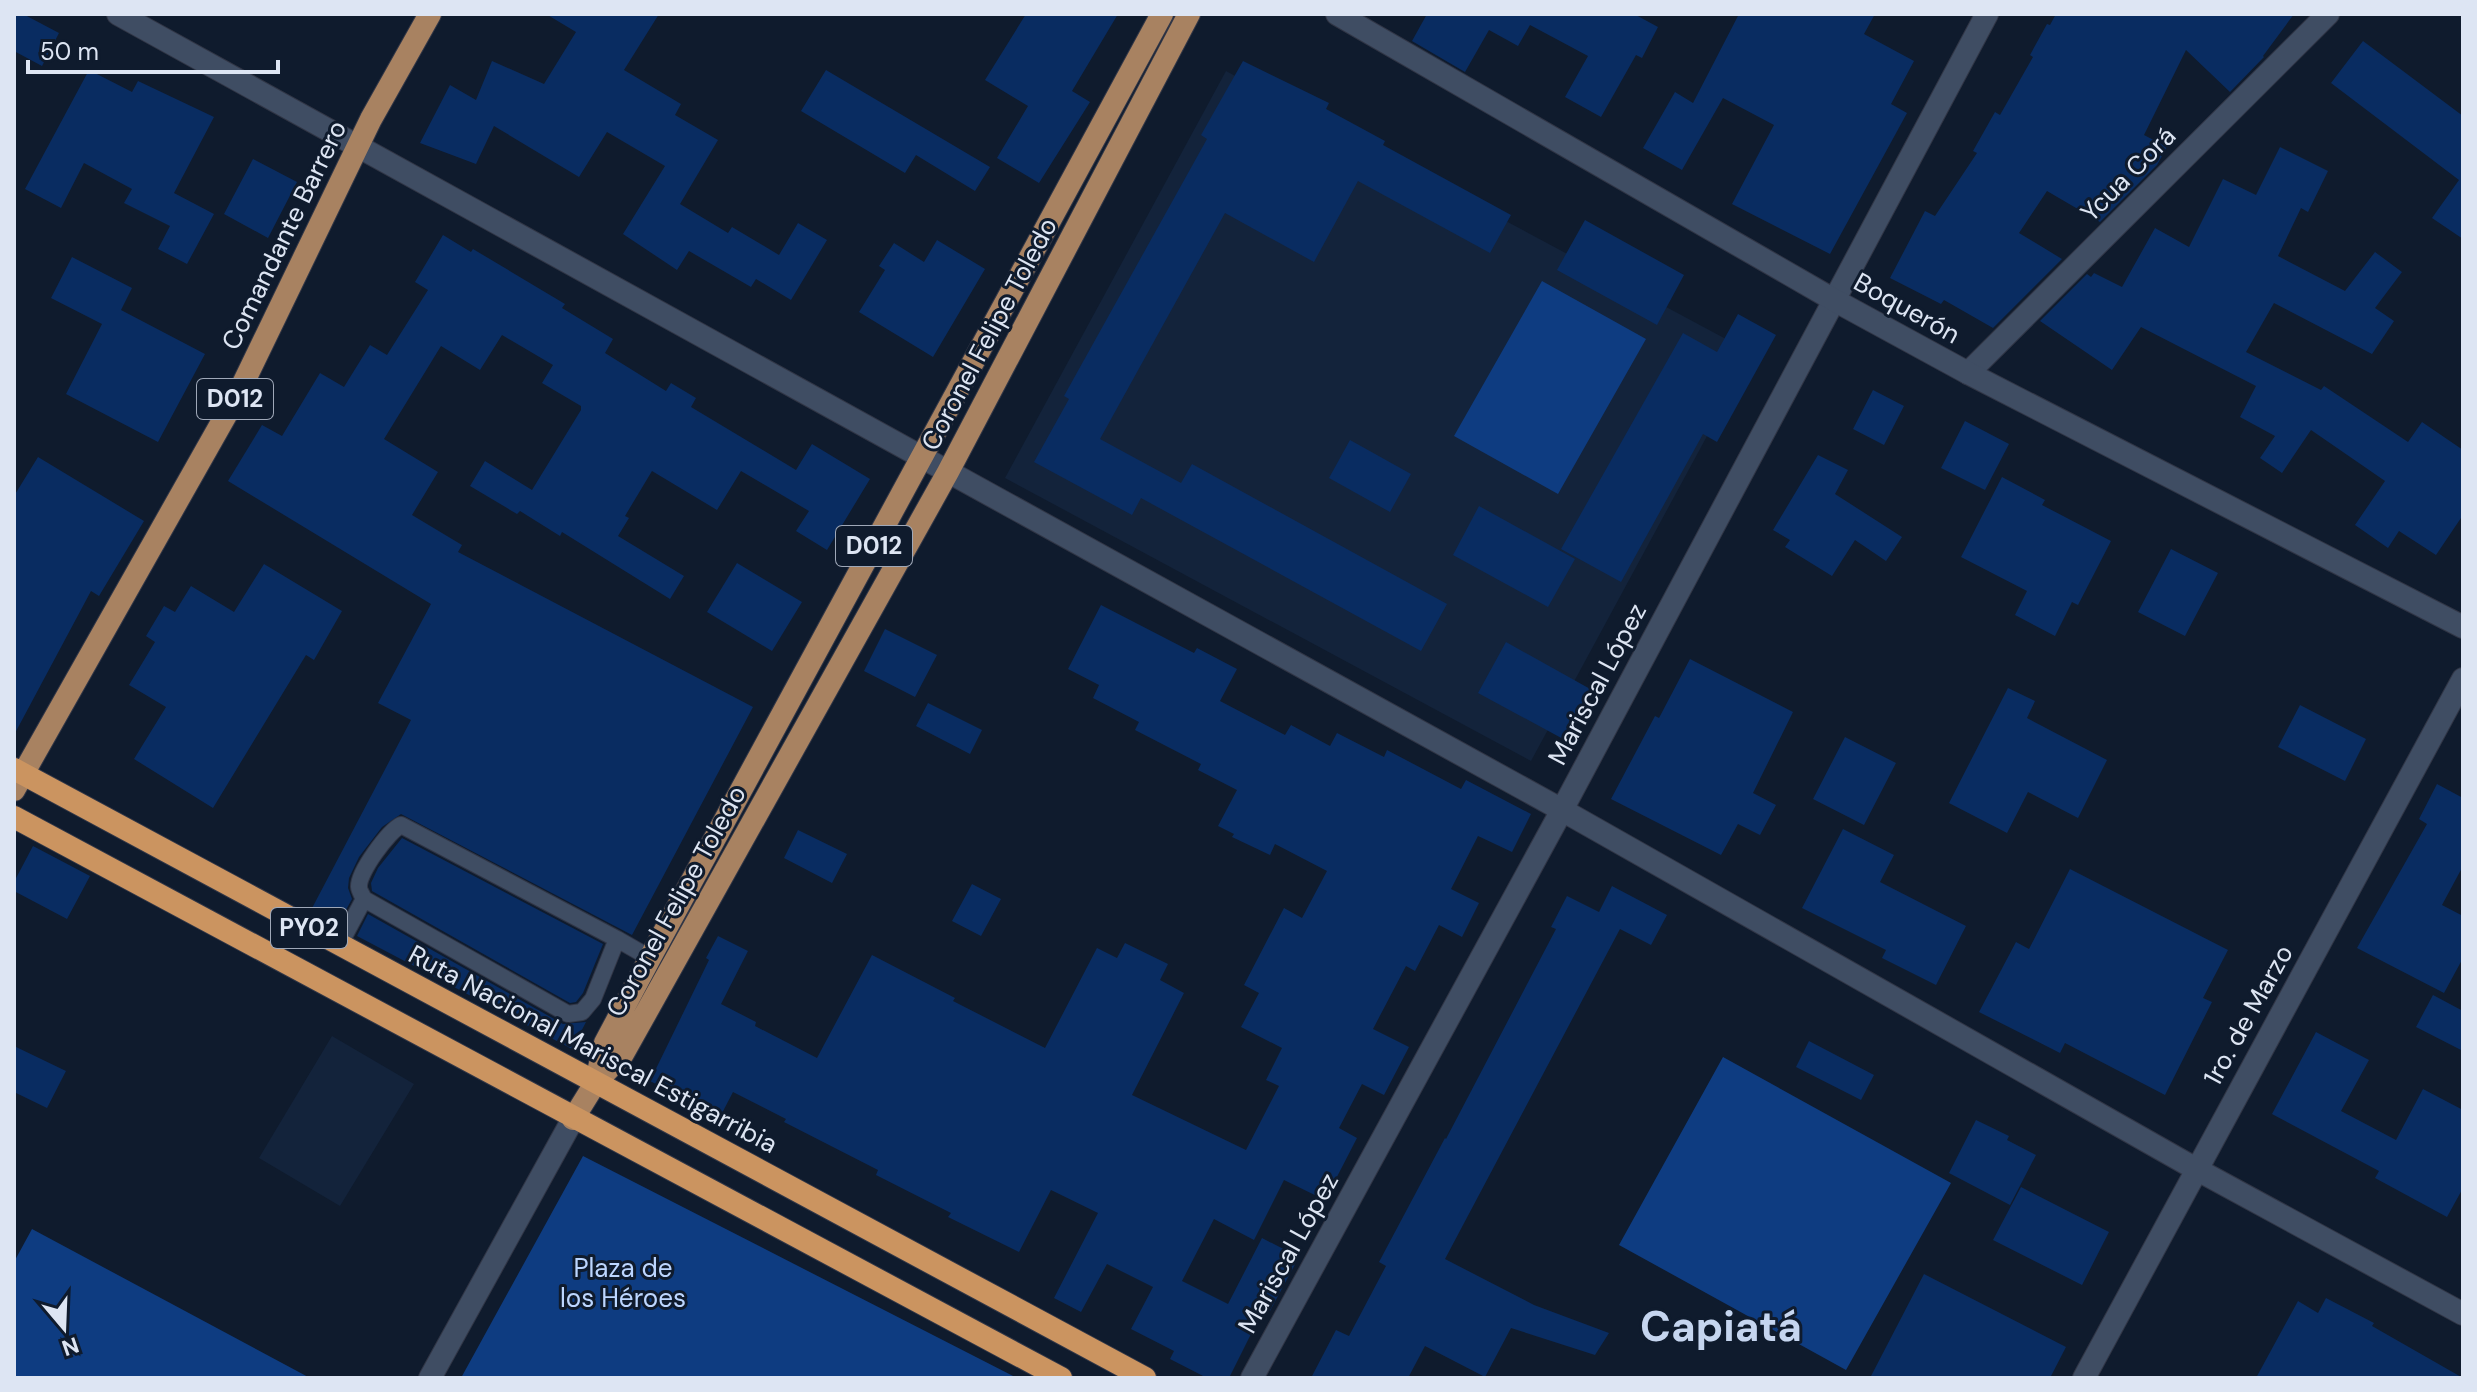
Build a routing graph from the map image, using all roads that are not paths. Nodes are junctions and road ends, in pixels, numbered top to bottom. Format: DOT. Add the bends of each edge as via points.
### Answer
graph roads {
  1 [pos="118,14"];
  2 [pos="430,14"];
  3 [pos="1162,14"];
  4 [pos="1189,14"];
  5 [pos="1337,14"];
  6 [pos="1987,14"];
  7 [pos="2328,14"];
  8 [pos="358,146"];
  9 [pos="1834,300"];
  10 [pos="1968,373"];
  11 [pos="922,457"];
  12 [pos="948,472"];
  13 [pos="2463,627"];
  14 [pos="2463,679"];
  15 [pos="17,778"];
  16 [pos="1562,810"];
  17 [pos="14,817"];
  18 [pos="364,899"];
  19 [pos="617,939"];
  20 [pos="340,944"];
  21 [pos="650,958"];
  22 [pos="596,1082"];
  23 [pos="573,1119"];
  24 [pos="2196,1169"];
  25 [pos="2463,1314"];
  26 [pos="430,1378"];
  27 [pos="1061,1378"];
  28 [pos="1145,1378"];
  29 [pos="1252,1378"];
  30 [pos="2084,1378"];
  1 -- 8 [label="street"];
  2 -- 8 [label="main road, Comandante Barrero / D012"];
  3 -- 11 [label="main road, Coronel Felipe Toledo / D012"];
  4 -- 12 [label="main road, Coronel Felipe Toledo / D012"];
  5 -- 9 [label="street, Boquerón"];
  6 -- 9 [label="street, Mariscal López"];
  7 -- 10 [label="street, Ycua Corá"];
  8 -- 11 [label="street"];
  8 -- 15 [label="main road, Comandante Barrero / D012" via="239,392"];
  9 -- 10 [label="street, Boquerón"];
  9 -- 16 [label="street, Mariscal López"];
  10 -- 13 [label="street, Boquerón"];
  11 -- 12 [label="street"];
  11 -- 21 [label="main road, Coronel Felipe Toledo / D012"];
  12 -- 16 [label="street"];
  12 -- 22 [label="main road, Coronel Felipe Toledo / D012" via="623,1054"];
  14 -- 24 [label="street, 1ro. de Marzo"];
  15 -- 20 [label="highway, Ruta Nacional Mariscal Estigarribia / PY02"];
  16 -- 24 [label="street"];
  16 -- 29 [label="street, Mariscal López"];
  17 -- 23 [label="highway, PY02"];
  18 -- 19 [label="lane" via="568,1014 582,1012 593,999"];
  18 -- 19 [label="lane" via="359,889 362,875 392,830 401,825"];
  18 -- 20 [label="lane"];
  19 -- 21 [label="lane"];
  20 -- 22 [label="highway, Ruta Nacional Mariscal Estigarribia / PY02"];
  21 -- 22 [label="main road, Coronel Felipe Toledo / D012" via="605,1043"];
  22 -- 23 [label="main road"];
  22 -- 28 [label="highway, Ruta Nacional Mariscal Estigarribia / PY02"];
  23 -- 26 [label="street"];
  23 -- 27 [label="highway, PY02"];
  24 -- 25 [label="street"];
  24 -- 30 [label="street, 1ro. de Marzo"];
}
